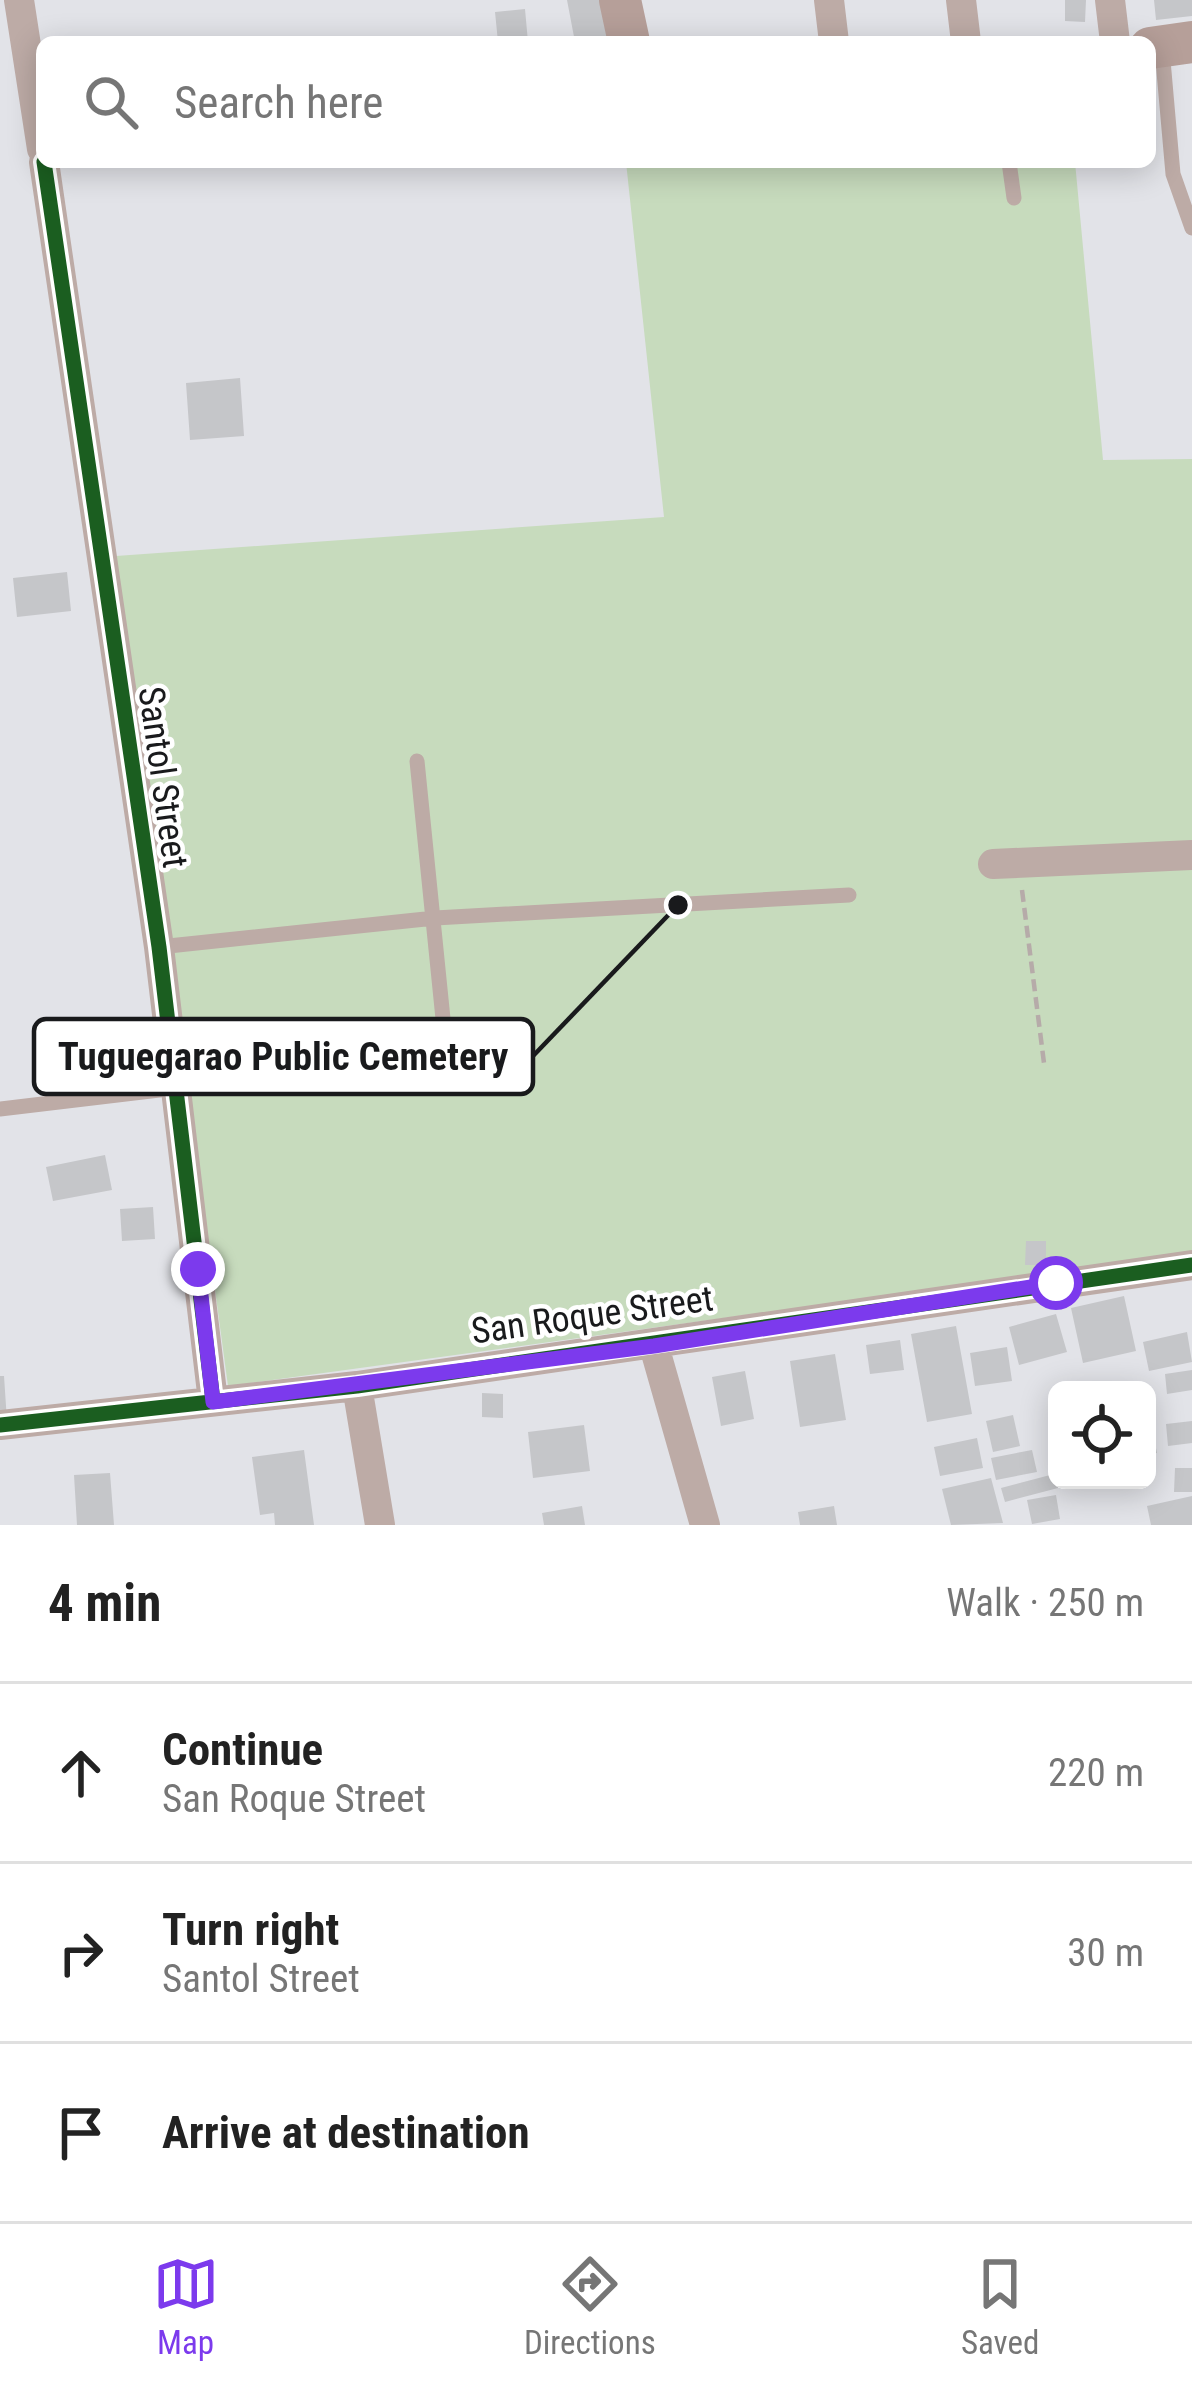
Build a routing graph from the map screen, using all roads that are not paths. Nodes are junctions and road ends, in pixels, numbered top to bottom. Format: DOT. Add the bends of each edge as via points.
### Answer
graph roads {
  1 [pos="19,0"];
  2 [pos="620,0"];
  3 [pos="829,0"];
  4 [pos="962,0"];
  5 [pos="1110,0"];
  6 [pos="627,36"];
  7 [pos="834,36"];
  8 [pos="965,36"];
  9 [pos="1114,36"];
  10 [pos="1168,45"];
  11 [pos="36,110"];
  12 [pos="45,168"];
  13 [pos="1010,168"];
  14 [pos="1014,198"];
  15 [pos="1192,228"];
  16 [pos="417,760"];
  17 [pos="1192,855"];
  18 [pos="1006,863"];
  19 [pos="849,895"];
  20 [pos="435,918"];
  21 [pos="159,947"];
  22 [pos="176,1088"];
  23 [pos="450,1088"];
  24 [pos="0,1109"];
  25 [pos="1192,1265"];
  26 [pos="654,1346"];
  27 [pos="357,1386"];
  28 [pos="213,1402"];
  29 [pos="0,1425"];
  30 [pos="380,1525"];
  31 [pos="705,1525"];
  1 -- 11 [label="street"];
  2 -- 6 [label="street"];
  3 -- 7 [label="street"];
  4 -- 8 [label="street"];
  5 -- 9 [label="street"];
  10 -- 15 [label="lane" via="1173,174"];
  12 -- 21 [label="street, Santol Street"];
  13 -- 14 [label="lane"];
  16 -- 20 [label="lane"];
  17 -- 18 [label="street"];
  19 -- 20 [label="lane"];
  20 -- 21 [label="lane"];
  20 -- 23 [label="lane"];
  21 -- 22 [label="street, Santol Street"];
  22 -- 24 [label="lane"];
  22 -- 28 [label="street, Santol Street"];
  25 -- 26 [label="street, San Roque Street"];
  26 -- 27 [label="street, San Roque Street"];
  26 -- 31 [label="street"];
  27 -- 28 [label="street, San Roque Street"];
  27 -- 30 [label="street"];
  28 -- 29 [label="street, San Roque Street"];
}
